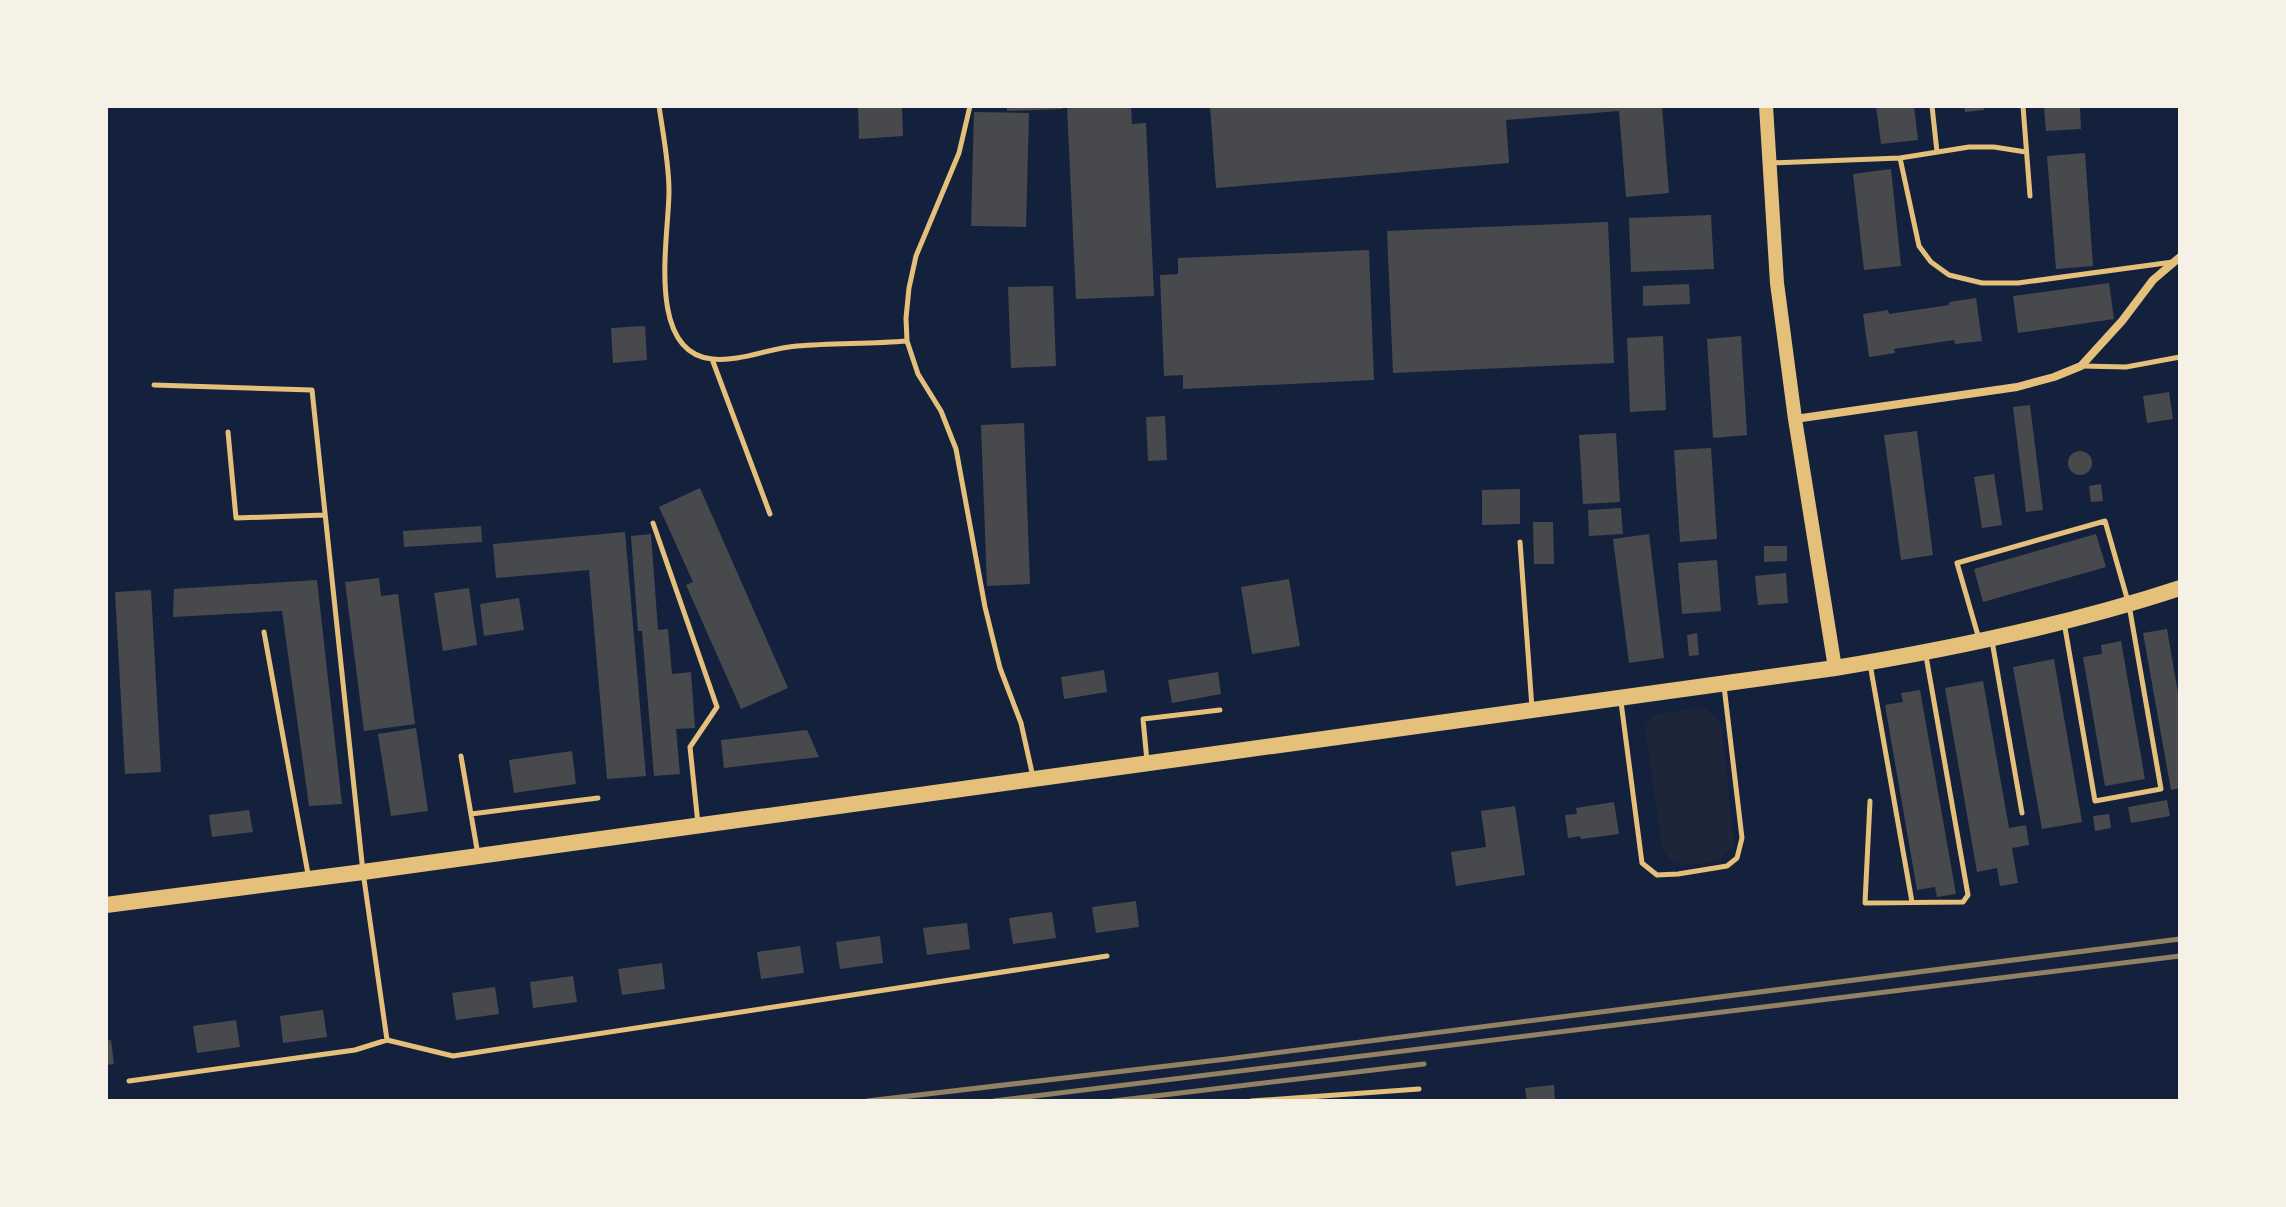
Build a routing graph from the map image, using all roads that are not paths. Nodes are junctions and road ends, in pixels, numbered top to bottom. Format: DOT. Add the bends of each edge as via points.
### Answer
graph roads {
  1 [pos="659,106"];
  2 [pos="970,106"];
  3 [pos="1766,106"];
  4 [pos="1932,106"];
  5 [pos="2023,106"];
  6 [pos="1937,152"];
  7 [pos="2026,152"];
  8 [pos="1900,158"];
  9 [pos="1769,163"];
  10 [pos="2030,196"];
  11 [pos="2178,259"];
  12 [pos="907,341"];
  13 [pos="2180,357"];
  14 [pos="712,359"];
  15 [pos="2081,366"];
  16 [pos="154,385"];
  17 [pos="1795,419"];
  18 [pos="228,432"];
  19 [pos="770,514"];
  20 [pos="324,515"];
  21 [pos="653,523"];
  22 [pos="1520,542"];
  23 [pos="2180,588"];
  24 [pos="2129,605"];
  25 [pos="2064,622"];
  26 [pos="264,632"];
  27 [pos="1986,640"];
  28 [pos="1926,652"];
  29 [pos="1870,663"];
  30 [pos="1835,668"];
  31 [pos="1724,684"];
  32 [pos="1621,697"];
  33 [pos="1220,710"];
  34 [pos="1532,710"];
  35 [pos="461,756"];
  36 [pos="1147,762"];
  37 [pos="1033,778"];
  38 [pos="598,798"];
  39 [pos="1870,801"];
  40 [pos="2022,813"];
  41 [pos="471,814"];
  42 [pos="698,825"];
  43 [pos="478,856"];
  44 [pos="363,872"];
  45 [pos="309,879"];
  46 [pos="1912,902"];
  47 [pos="106,905"];
  48 [pos="1107,956"];
  49 [pos="387,1040"];
  50 [pos="129,1081"];
  51 [pos="1419,1089"];
  52 [pos="1251,1101"];
  1 -- 14 [label="lane" via="669,189 669,319 683,346"];
  2 -- 12 [label="lane" via="959,153 916,256"];
  3 -- 9 [label="street"];
  4 -- 6 [label="lane"];
  5 -- 7 [label="lane"];
  6 -- 7 [label="lane" via="1981,147"];
  6 -- 8 [label="lane"];
  7 -- 10 [label="lane"];
  8 -- 9 [label="lane"];
  8 -- 11 [label="lane" via="1919,246 1949,275 1982,283 2018,283"];
  9 -- 17 [label="street" via="1777,283"];
  11 -- 15 [label="street" via="2153,280"];
  12 -- 14 [label="lane" via="794,346"];
  12 -- 37 [label="lane" via="956,449 985,607"];
  13 -- 15 [label="lane" via="2126,367"];
  14 -- 19 [label="lane"];
  15 -- 17 [label="street" via="2017,387"];
  16 -- 20 [label="lane" via="312,390"];
  17 -- 30 [label="street"];
  18 -- 20 [label="lane" via="236,518"];
  20 -- 44 [label="lane"];
  21 -- 42 [label="lane" via="717,707 690,747"];
  22 -- 34 [label="lane"];
  23 -- 24 [label="main road"];
  24 -- 25 [label="main road"];
  24 -- 25 [label="lane" via="2161,789 2095,801"];
  24 -- 27 [label="lane" via="2105,521 1957,563"];
  25 -- 27 [label="main road"];
  26 -- 45 [label="lane"];
  27 -- 28 [label="main road"];
  27 -- 40 [label="lane"];
  28 -- 29 [label="main road"];
  28 -- 46 [label="lane" via="1968,895 1963,902"];
  29 -- 30 [label="main road"];
  29 -- 46 [label="lane"];
  30 -- 31 [label="main road"];
  31 -- 32 [label="main road"];
  31 -- 32 [label="lane" via="1742,838 1737,858 1727,866 1678,874 1657,875 1642,863"];
  32 -- 34 [label="main road"];
  33 -- 36 [label="lane" via="1143,719"];
  34 -- 36 [label="main road"];
  35 -- 41 [label="lane"];
  36 -- 37 [label="main road"];
  37 -- 42 [label="main road"];
  38 -- 41 [label="lane"];
  39 -- 46 [label="lane" via="1865,903"];
  41 -- 43 [label="lane"];
  42 -- 43 [label="main road"];
  43 -- 44 [label="main road"];
  44 -- 45 [label="main road"];
  44 -- 49 [label="lane"];
  45 -- 47 [label="main road"];
  48 -- 49 [label="lane" via="453,1056"];
  49 -- 50 [label="lane" via="355,1050"];
  51 -- 52 [label="lane"];
}
